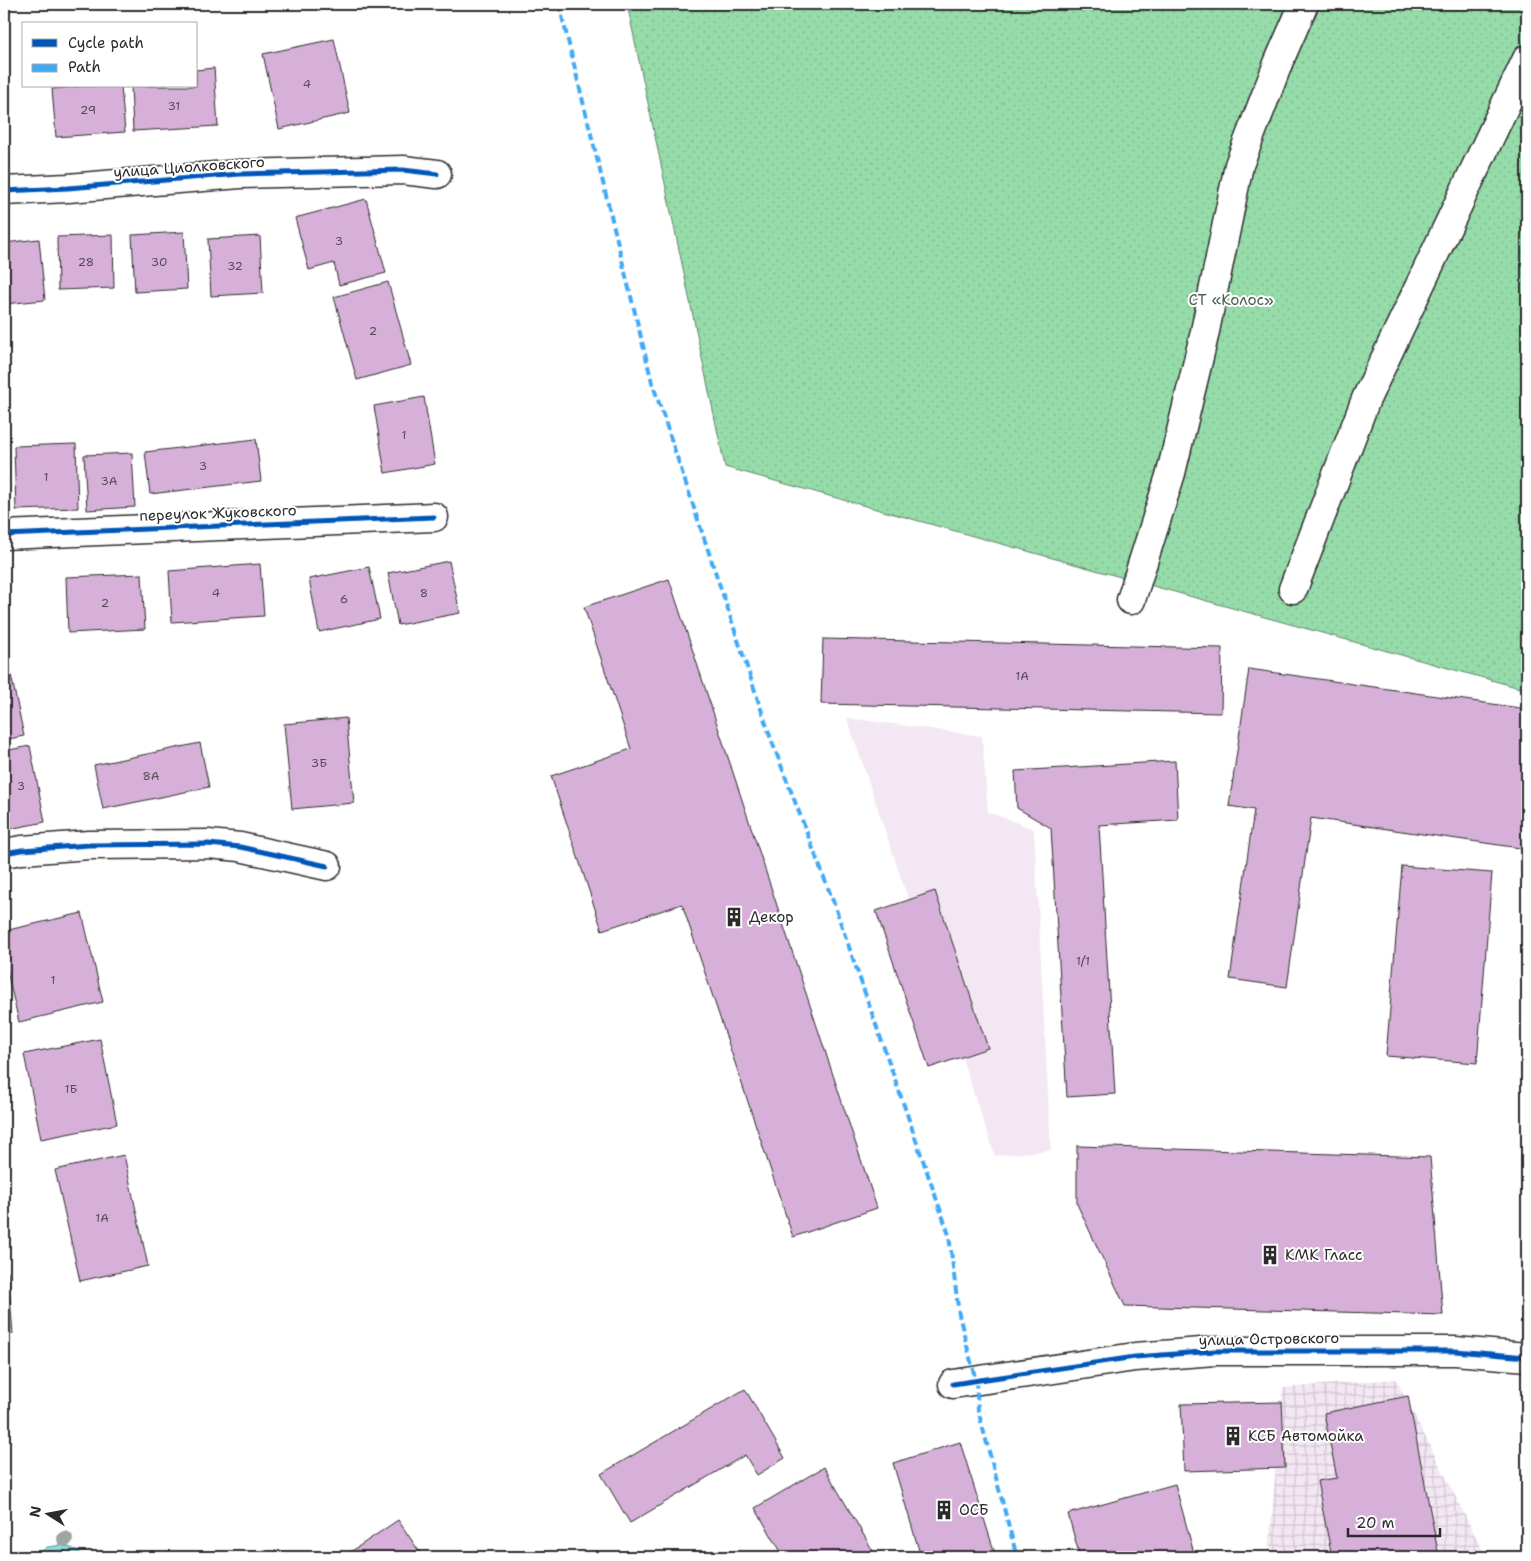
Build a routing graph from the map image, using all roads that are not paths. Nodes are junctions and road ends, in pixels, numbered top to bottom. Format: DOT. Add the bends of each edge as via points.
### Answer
graph roads {
  1 [pos="1304,4"];
  2 [pos="1527,59"];
  3 [pos="437,174"];
  4 [pos="4,191"];
  5 [pos="434,517"];
  6 [pos="4,535"];
  7 [pos="1293,589"];
  8 [pos="1131,600"];
  9 [pos="4,853"];
  10 [pos="327,866"];
  11 [pos="1527,1357"];
  12 [pos="952,1384"];
  1 -- 8 [label="street" via="1240,165 1171,473"];
  2 -- 7 [label="street" via="1366,399"];
  3 -- 4 [label="street, улица Циолковского" via="403,170 240,174"];
  5 -- 6 [label="street, переулок Жуковского"];
  9 -- 10 [label="street" via="89,845 208,844 240,846"];
  11 -- 12 [label="street, улица Островского" via="1455,1351 1215,1351 1135,1357"];
}
